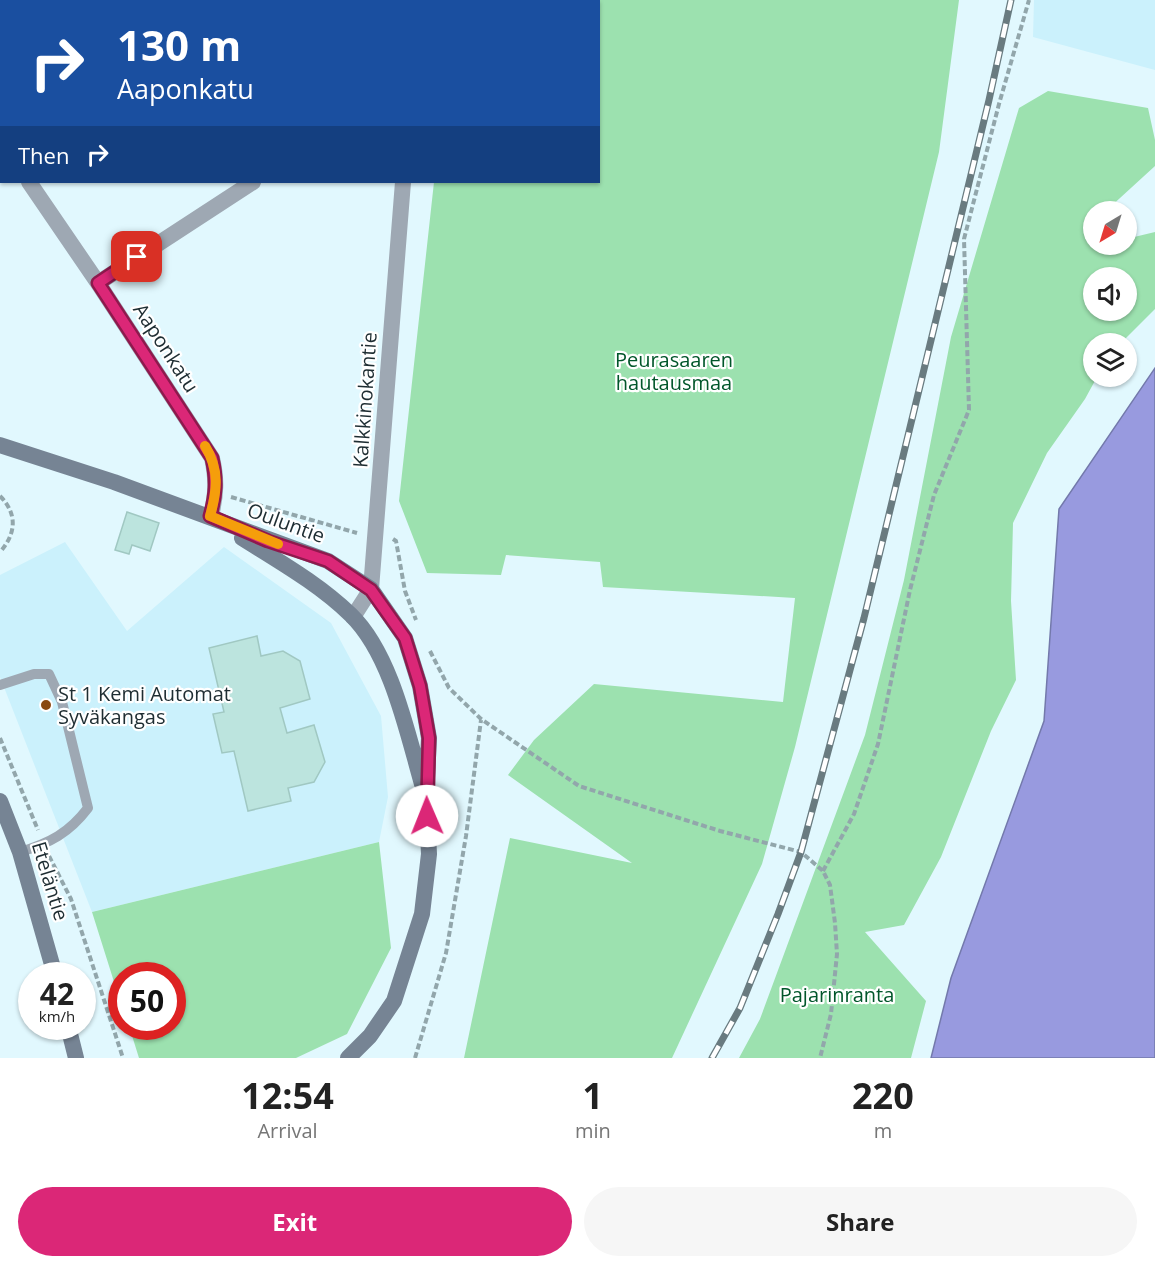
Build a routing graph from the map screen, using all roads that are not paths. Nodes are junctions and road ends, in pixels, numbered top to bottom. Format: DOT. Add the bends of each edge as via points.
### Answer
graph roads {
  1 [pos="30,183"];
  2 [pos="251,183"];
  3 [pos="403,183"];
  4 [pos="98,283"];
  5 [pos="0,445"];
  6 [pos="210,516"];
  7 [pos="371,590"];
  8 [pos="353,617"];
  9 [pos="0,685"];
  10 [pos="426,797"];
  11 [pos="0,801"];
  12 [pos="20,852"];
  13 [pos="51,962"];
  14 [pos="72,1040"];
  15 [pos="76,1058"];
  16 [pos="348,1058"];
  1 -- 4 [label="street, Aaponkatu"];
  2 -- 4 [label="street"];
  3 -- 7 [label="street, Kalkkinokantie"];
  4 -- 6 [label="street, Aaponkatu" via="212,458 217,493"];
  5 -- 6 [label="main road, Ouluntie"];
  6 -- 7 [label="main road, Ouluntie" via="328,561"];
  6 -- 8 [label="main road, Ouluntie" via="310,580"];
  7 -- 8 [label="street, Kalkkinokantie"];
  7 -- 10 [label="main road, Ouluntie" via="405,638 420,686 429,738"];
  8 -- 10 [label="main road, Ouluntie" via="391,680"];
  9 -- 12 [label="lane" via="34,674 49,675 62,702 88,807 75,826 44,845"];
  10 -- 16 [label="main road, Ouluntie" via="429,854 422,914 394,1001 370,1036"];
  11 -- 12 [label="main road, Eteläntie"];
  12 -- 13 [label="main road, Eteläntie"];
  14 -- 15 [label="main road"];
}
